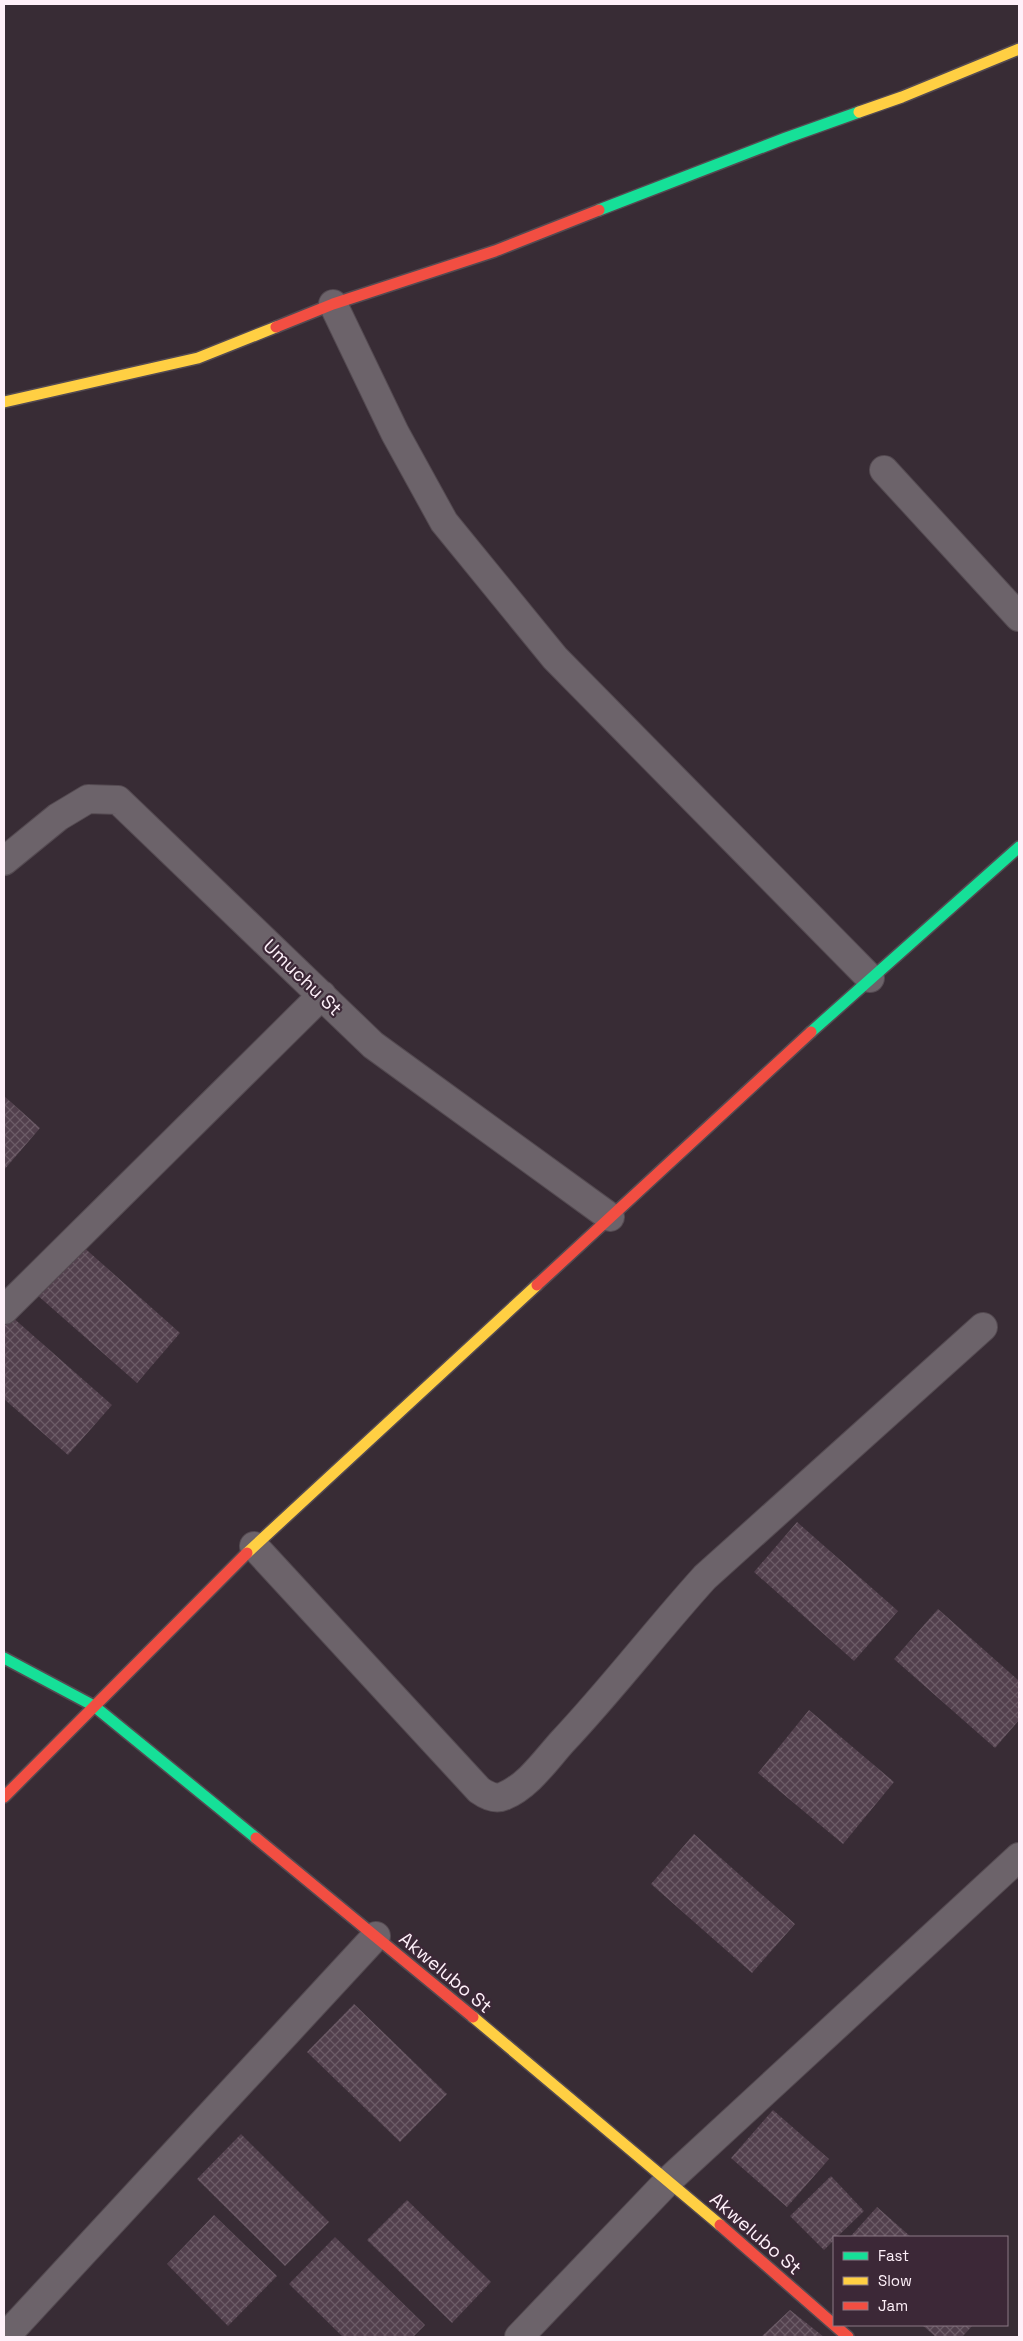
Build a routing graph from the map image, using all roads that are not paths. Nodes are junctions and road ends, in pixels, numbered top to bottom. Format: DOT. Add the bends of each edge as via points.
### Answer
graph roads {
  1 [pos="1019,49"];
  2 [pos="333,304"];
  3 [pos="4,402"];
  4 [pos="884,470"];
  5 [pos="1019,617"];
  6 [pos="1019,847"];
  7 [pos="4,861"];
  8 [pos="870,978"];
  9 [pos="322,995"];
  10 [pos="610,1217"];
  11 [pos="4,1310"];
  12 [pos="983,1327"];
  13 [pos="254,1546"];
  14 [pos="4,1658"];
  15 [pos="94,1706"];
  16 [pos="4,1797"];
  17 [pos="1019,1857"];
  18 [pos="376,1936"];
  19 [pos="669,2180"];
  20 [pos="833,2324"];
  21 [pos="835,2326"];
  22 [pos="5,2337"];
  23 [pos="519,2337"];
  24 [pos="848,2337"];
  1 -- 2 [label="street" via="902,97 495,251"];
  2 -- 3 [label="street" via="198,358"];
  2 -- 8 [label="street" via="395,433 444,522 554,658"];
  4 -- 5 [label="street"];
  6 -- 8 [label="street"];
  7 -- 9 [label="street, Umuchu St" via="58,818 88,800 118,800"];
  8 -- 10 [label="street"];
  9 -- 10 [label="street, Umuchu St" via="373,1045"];
  9 -- 11 [label="street"];
  10 -- 13 [label="street"];
  12 -- 13 [label="street" via="705,1577 608,1693 524,1784 502,1797 488,1796 479,1790"];
  13 -- 15 [label="street"];
  14 -- 15 [label="street, Akwelubo St"];
  15 -- 16 [label="street"];
  15 -- 18 [label="street, Akwelubo St"];
  17 -- 19 [label="street"];
  18 -- 19 [label="street, Akwelubo St"];
  18 -- 22 [label="street"];
  19 -- 20 [label="street, Akwelubo St"];
  19 -- 23 [label="street"];
  21 -- 24 [label="street, Akwelubo St"];
}
